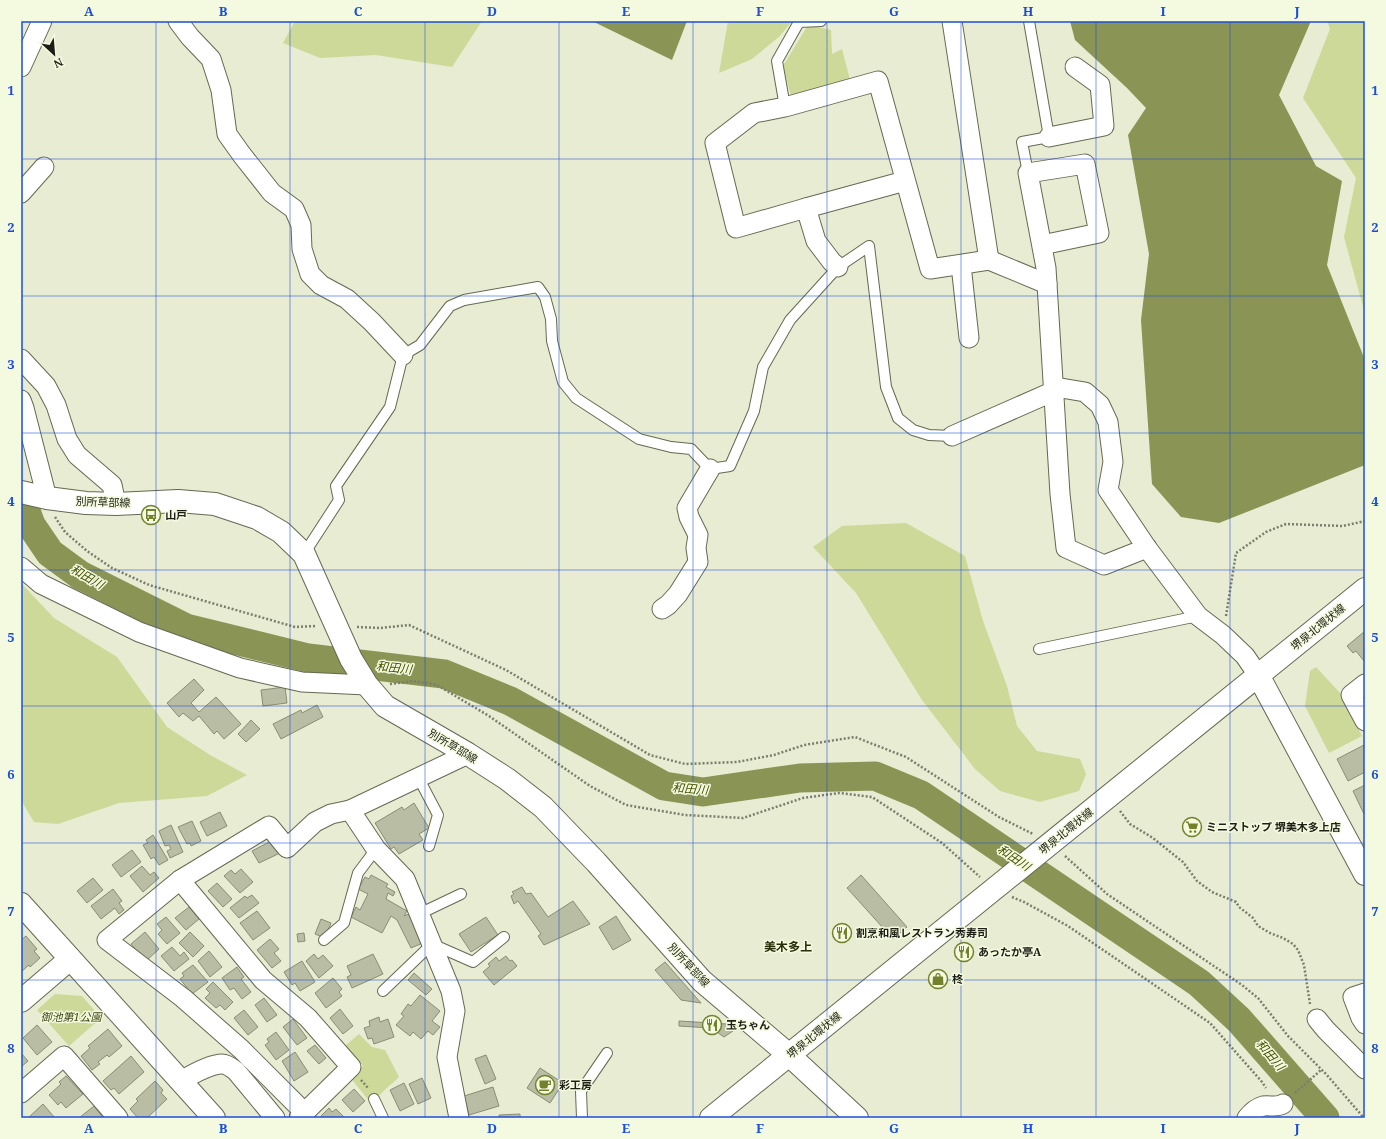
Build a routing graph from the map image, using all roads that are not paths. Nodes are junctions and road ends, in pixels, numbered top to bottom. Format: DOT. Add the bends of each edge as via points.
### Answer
graph roads {
  1 [pos="42,21"];
  2 [pos="178,21"];
  3 [pos="820,21"];
  4 [pos="952,21"];
  5 [pos="1029,21"];
  6 [pos="21,67"];
  7 [pos="1075,67"];
  8 [pos="785,107"];
  9 [pos="1049,138"];
  10 [pos="44,166"];
  11 [pos="1028,173"];
  12 [pos="905,181"];
  13 [pos="21,193"];
  14 [pos="806,208"];
  15 [pos="1042,245"];
  16 [pos="989,260"];
  17 [pos="961,265"];
  18 [pos="838,267"];
  19 [pos="1047,284"];
  20 [pos="969,338"];
  21 [pos="403,355"];
  22 [pos="21,359"];
  23 [pos="1054,391"];
  24 [pos="21,400"];
  25 [pos="952,436"];
  26 [pos="710,469"];
  27 [pos="36,496"];
  28 [pos="116,504"];
  29 [pos="1147,548"];
  30 [pos="304,554"];
  31 [pos="21,567"];
  32 [pos="1365,589"];
  33 [pos="662,610"];
  34 [pos="1198,616"];
  35 [pos="1039,649"];
  36 [pos="1258,675"];
  37 [pos="1365,684"];
  38 [pos="366,685"];
  39 [pos="1365,721"];
  40 [pos="468,754"];
  41 [pos="418,777"];
  42 [pos="350,810"];
  43 [pos="429,846"];
  44 [pos="376,850"];
  45 [pos="1365,874"];
  46 [pos="180,880"];
  47 [pos="461,894"];
  48 [pos="21,904"];
  49 [pos="419,914"];
  50 [pos="504,937"];
  51 [pos="324,940"];
  52 [pos="432,944"];
  53 [pos="70,959"];
  54 [pos="383,991"];
  55 [pos="1365,994"];
  56 [pos="21,1001"];
  57 [pos="1318,1019"];
  58 [pos="1365,1024"];
  59 [pos="607,1053"];
  60 [pos="790,1054"];
  61 [pos="1365,1069"];
  62 [pos="181,1082"];
  63 [pos="21,1093"];
  64 [pos="374,1099"];
  65 [pos="1280,1105"];
  66 [pos="302,1115"];
  67 [pos="118,1118"];
  68 [pos="214,1118"];
  69 [pos="275,1118"];
  70 [pos="383,1118"];
  71 [pos="459,1118"];
  72 [pos="582,1118"];
  73 [pos="711,1118"];
  74 [pos="857,1118"];
  75 [pos="1247,1118"];
  1 -- 6 [label="street"];
  2 -- 21 [label="street" via="211,59 220,90 227,134 272,193 294,209 301,225 302,249 310,274 320,286 347,299"];
  3 -- 8 [label="lane" via="799,22 777,61"];
  4 -- 16 [label="street"];
  5 -- 9 [label="lane"];
  7 -- 9 [label="street" via="1100,85 1104,126"];
  8 -- 12 [label="street" via="878,82"];
  8 -- 14 [label="street" via="754,113 715,144 736,228"];
  9 -- 11 [label="lane" via="1022,142"];
  10 -- 13 [label="street"];
  11 -- 15 [label="street"];
  11 -- 15 [label="street" via="1085,164 1099,233"];
  12 -- 14 [label="street"];
  12 -- 17 [label="street" via="930,269"];
  14 -- 18 [label="street" via="816,241"];
  15 -- 19 [label="street"];
  16 -- 17 [label="street"];
  16 -- 19 [label="street"];
  17 -- 20 [label="street"];
  18 -- 25 [label="lane" via="868,246 886,387 898,418 913,430 929,435"];
  18 -- 26 [label="lane" via="790,320 763,367 754,410 730,466"];
  19 -- 23 [label="street"];
  21 -- 26 [label="lane" via="420,345 450,306 464,300 538,287 545,297 551,319 552,341 563,382 576,398 639,439 690,449"];
  21 -- 30 [label="lane" via="390,407 336,486 339,500"];
  22 -- 28 [label="street" via="46,386 56,405 66,439 76,456 112,485"];
  23 -- 25 [label="street"];
  23 -- 29 [label="street" via="1061,388 1085,392 1100,405 1108,422 1113,462 1108,490"];
  23 -- 29 [label="street" via="1066,548 1104,565"];
  24 -- 27 [label="street"];
  26 -- 33 [label="street" via="687,508 698,535 698,562 678,594"];
  27 -- 28 [label="main road, 別所草部線"];
  28 -- 30 [label="main road, 別所草部線" via="215,504 258,518 281,532"];
  29 -- 34 [label="street"];
  30 -- 38 [label="main road, 別所草部線" via="351,660"];
  31 -- 38 [label="street" via="41,584 139,632 240,668 302,682"];
  32 -- 36 [label="main road, 堺泉北環状線"];
  34 -- 35 [label="lane"];
  34 -- 36 [label="street" via="1245,656"];
  36 -- 45 [label="main road"];
  36 -- 60 [label="main road, 堺泉北環状線"];
  37 -- 39 [label="street" via="1352,695"];
  38 -- 40 [label="main road, 別所草部線" via="385,706"];
  40 -- 41 [label="street"];
  40 -- 60 [label="main road, 別所草部線" via="507,779 543,807 702,980"];
  41 -- 42 [label="street"];
  41 -- 43 [label="lane" via="438,815"];
  42 -- 44 [label="street"];
  42 -- 46 [label="street" via="332,814 315,822 287,848 269,826"];
  44 -- 49 [label="street" via="405,879"];
  44 -- 51 [label="lane" via="358,873 344,923"];
  46 -- 66 [label="street" via="263,980 308,1018 350,1067"];
  46 -- 66 [label="street" via="107,940 183,998 241,1049"];
  47 -- 49 [label="lane"];
  48 -- 53 [label="main road"];
  49 -- 52 [label="street"];
  50 -- 52 [label="lane" via="473,962"];
  52 -- 54 [label="lane"];
  52 -- 71 [label="street" via="452,992 455,1011 447,1057"];
  53 -- 56 [label="main road"];
  53 -- 62 [label="main road"];
  55 -- 58 [label="street" via="1353,997"];
  57 -- 61 [label="street"];
  59 -- 72 [label="lane" via="582,1092"];
  60 -- 73 [label="main road, 堺泉北環状線"];
  60 -- 74 [label="main road, 別所草部線"];
  62 -- 68 [label="main road"];
  62 -- 69 [label="street" via="200,1070 222,1064 230,1066"];
  63 -- 67 [label="street" via="64,1056"];
  64 -- 70 [label="lane"];
  65 -- 75 [label="street" via="1263,1106"];
}
